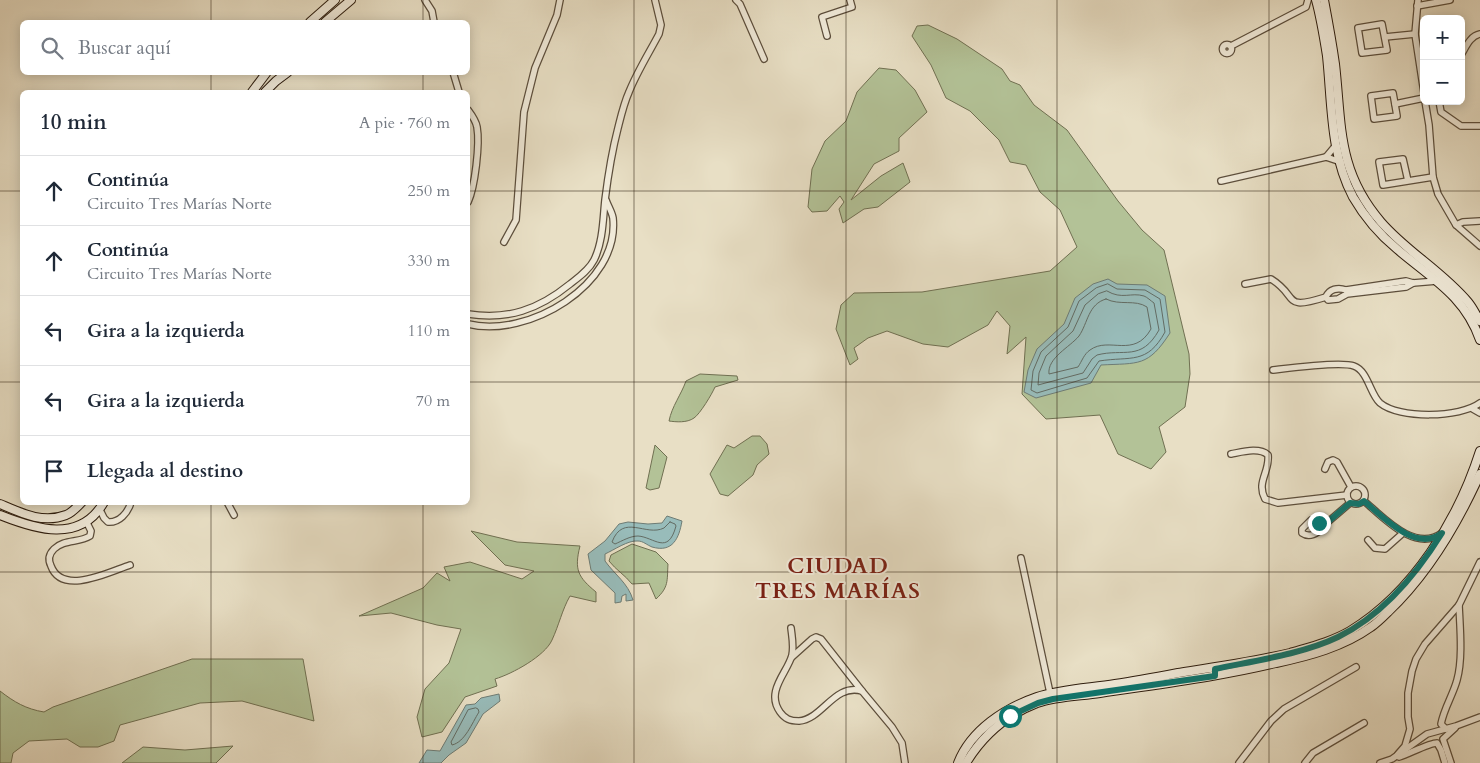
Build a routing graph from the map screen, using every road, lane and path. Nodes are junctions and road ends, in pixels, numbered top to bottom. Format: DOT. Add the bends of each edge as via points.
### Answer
graph roads {
  1 [pos="335,0"];
  2 [pos="351,0"];
  3 [pos="424,0"];
  4 [pos="560,0"];
  5 [pos="655,0"];
  6 [pos="844,0"];
  7 [pos="850,0"];
  8 [pos="1308,0"];
  9 [pos="1316,0"];
  10 [pos="1324,0"];
  11 [pos="1450,0"];
  12 [pos="739,2"];
  13 [pos="1418,3"];
  14 [pos="1306,7"];
  15 [pos="847,8"];
  16 [pos="1319,11"];
  17 [pos="312,20"];
  18 [pos="326,20"];
  19 [pos="434,20"];
  20 [pos="1415,34"];
  21 [pos="1480,34"];
  22 [pos="827,36"];
  23 [pos="1385,37"];
  24 [pos="1231,46"];
  25 [pos="1465,48"];
  26 [pos="764,59"];
  27 [pos="1420,67"];
  28 [pos="265,75"];
  29 [pos="284,75"];
  30 [pos="454,75"];
  31 [pos="254,90"];
  32 [pos="268,90"];
  33 [pos="458,90"];
  34 [pos="1420,102"];
  35 [pos="1395,104"];
  36 [pos="1426,105"];
  37 [pos="1439,105"];
  38 [pos="1441,112"];
  39 [pos="1427,113"];
  40 [pos="470,114"];
  41 [pos="1480,126"];
  42 [pos="1336,145"];
  43 [pos="1326,157"];
  44 [pos="1340,162"];
  45 [pos="1433,177"];
  46 [pos="1222,181"];
  47 [pos="1408,181"];
  48 [pos="470,197"];
  49 [pos="605,198"];
  50 [pos="1480,221"];
  51 [pos="1456,225"];
  52 [pos="504,242"];
  53 [pos="1398,245"];
  54 [pos="1480,246"];
  55 [pos="1428,273"];
  56 [pos="1438,281"];
  57 [pos="1422,282"];
  58 [pos="1245,284"];
  59 [pos="1346,292"];
  60 [pos="1326,298"];
  61 [pos="470,314"];
  62 [pos="1480,321"];
  63 [pos="470,324"];
  64 [pos="1480,340"];
  65 [pos="1273,370"];
  66 [pos="1480,404"];
  67 [pos="1473,409"];
  68 [pos="1480,413"];
  69 [pos="1480,450"];
  70 [pos="1231,454"];
  71 [pos="1325,469"];
  72 [pos="1478,471"];
  73 [pos="1351,487"];
  74 [pos="1347,495"];
  75 [pos="1364,501"];
  76 [pos="1350,503"];
  77 [pos="0,504"];
  78 [pos="79,505"];
  79 [pos="102,505"];
  80 [pos="130,505"];
  81 [pos="229,505"];
  82 [pos="0,515"];
  83 [pos="68,515"];
  84 [pos="234,515"];
  85 [pos="86,521"];
  86 [pos="78,526"];
  87 [pos="1322,527"];
  88 [pos="1403,533"];
  89 [pos="1442,533"];
  90 [pos="1368,540"];
  91 [pos="1022,558"];
  92 [pos="1480,562"];
  93 [pos="130,565"];
  94 [pos="1459,605"];
  95 [pos="791,628"];
  96 [pos="792,657"];
  97 [pos="1356,667"];
  98 [pos="1215,672"];
  99 [pos="862,691"];
  100 [pos="1050,693"];
  101 [pos="1009,713"];
  102 [pos="1480,717"];
  103 [pos="1364,723"];
  104 [pos="1456,726"];
  105 [pos="1446,729"];
  106 [pos="1398,754"];
  107 [pos="1392,758"];
  108 [pos="905,763"];
  109 [pos="958,763"];
  110 [pos="966,763"];
  111 [pos="1239,763"];
  112 [pos="1305,763"];
  113 [pos="1380,763"];
  114 [pos="1446,763"];
  115 [pos="1450,763"];
  1 -- 17 [label="street"];
  2 -- 18 [label="street"];
  3 -- 19 [label="street"];
  4 -- 52 [label="street" via="535,68 524,112 516,220"];
  5 -- 49 [label="street" via="662,25 628,93"];
  6 -- 15 [label="street"];
  7 -- 15 [label="street" via="852,7"];
  8 -- 14 [label="street"];
  9 -- 16 [label="street"];
  10 -- 53 [label="street" via="1335,64 1339,117 1353,181 1365,203"];
  11 -- 13 [label="street"];
  12 -- 26 [label="street"];
  13 -- 20 [label="street"];
  14 -- 16 [label="street"];
  14 -- 24 [label="street"];
  15 -- 22 [label="street" via="822,17"];
  16 -- 42 [label="street"];
  20 -- 23 [label="street"];
  20 -- 27 [label="street"];
  21 -- 25 [label="street" via="1476,34"];
  23 -- 23 [label="street" via="1382,24 1358,28 1362,53 1387,50"];
  28 -- 31 [label="street"];
  29 -- 32 [label="street"];
  30 -- 33 [label="street"];
  34 -- 35 [label="street"];
  35 -- 35 [label="street" via="1393,93 1371,96 1374,119 1396,116"];
  36 -- 39 [label="street"];
  37 -- 38 [label="street"];
  38 -- 39 [label="street"];
  38 -- 41 [label="street" via="1461,126"];
  39 -- 45 [label="street"];
  40 -- 48 [label="street" via="477,126 477,150"];
  42 -- 43 [label="street"];
  42 -- 44 [label="street"];
  43 -- 44 [label="street"];
  43 -- 46 [label="street"];
  44 -- 53 [label="street" via="1354,197 1370,221"];
  45 -- 47 [label="street"];
  45 -- 51 [label="street" via="1438,194"];
  47 -- 47 [label="street" via="1383,184 1379,162 1403,159"];
  49 -- 61 [label="street" via="599,244 594,260 582,275 546,302 529,310 504,316"];
  49 -- 63 [label="street" via="613,216 611,243 602,266 585,285 540,317 497,327"];
  50 -- 51 [label="street"];
  51 -- 54 [label="street"];
  53 -- 55 [label="street"];
  53 -- 62 [label="street" via="1452,284"];
  55 -- 56 [label="street"];
  55 -- 57 [label="street"];
  56 -- 57 [label="street"];
  56 -- 64 [label="street" via="1456,298"];
  57 -- 59 [label="street" via="1406,287"];
  58 -- 60 [label="street" via="1271,280 1292,302 1299,304"];
  59 -- 60 [label="street" via="1343,297"];
  59 -- 60 [label="street" via="1335,289"];
  65 -- 67 [label="street" via="1354,366 1361,371 1374,397 1388,407 1425,415"];
  66 -- 67 [label="street"];
  67 -- 68 [label="street"];
  69 -- 72 [label="street"];
  70 -- 74 [label="street" via="1254,451 1268,455 1269,463 1261,486 1265,499 1270,501"];
  71 -- 73 [label="street" via="1328,462 1337,462"];
  72 -- 89 [label="street"];
  72 -- 98 [label="street" via="1461,514 1445,542 1419,580 1372,627 1330,648 1299,658"];
  73 -- 74 [label="street"];
  73 -- 75 [label="street" via="1363,489"];
  74 -- 76 [label="street"];
  75 -- 76 [label="street"];
  75 -- 88 [label="street"];
  76 -- 87 [label="street"];
  77 -- 83 [label="street" via="38,518"];
  78 -- 83 [label="street"];
  79 -- 80 [label="street" via="104,518 113,523 120,520"];
  79 -- 85 [label="street"];
  81 -- 84 [label="street"];
  82 -- 86 [label="street" via="31,527 52,530"];
  83 -- 86 [label="street"];
  85 -- 86 [label="street"];
  85 -- 93 [label="street" via="90,536 62,544 49,556 54,573 68,582 78,581"];
  88 -- 89 [label="street" via="1409,537 1428,538"];
  88 -- 90 [label="street" via="1385,549 1375,548"];
  89 -- 98 [label="street" via="1400,589 1380,610 1350,631 1310,648"];
  91 -- 100 [label="street"];
  92 -- 94 [label="street"];
  94 -- 105 [label="street" via="1458,678 1449,705 1442,714 1441,724"];
  94 -- 106 [label="street" via="1416,659 1408,693 1410,729 1405,746"];
  95 -- 96 [label="street"];
  96 -- 99 [label="street" via="812,639 821,639"];
  96 -- 99 [label="street" via="780,677 776,698 777,708 791,721 810,718 843,692"];
  97 -- 111 [label="street" via="1284,709"];
  98 -- 100 [label="street"];
  98 -- 101 [label="street" via="1053,699"];
  99 -- 108 [label="street" via="902,743"];
  100 -- 101 [label="street"];
  101 -- 109 [label="street" via="982,730"];
  101 -- 110 [label="street" via="983,739"];
  102 -- 104 [label="street"];
  103 -- 112 [label="street" via="1313,753"];
  104 -- 105 [label="street"];
  104 -- 115 [label="street" via="1444,739"];
  105 -- 106 [label="street" via="1427,734"];
  106 -- 107 [label="street"];
  107 -- 113 [label="street"];
  107 -- 114 [label="street" via="1436,743"];
}
